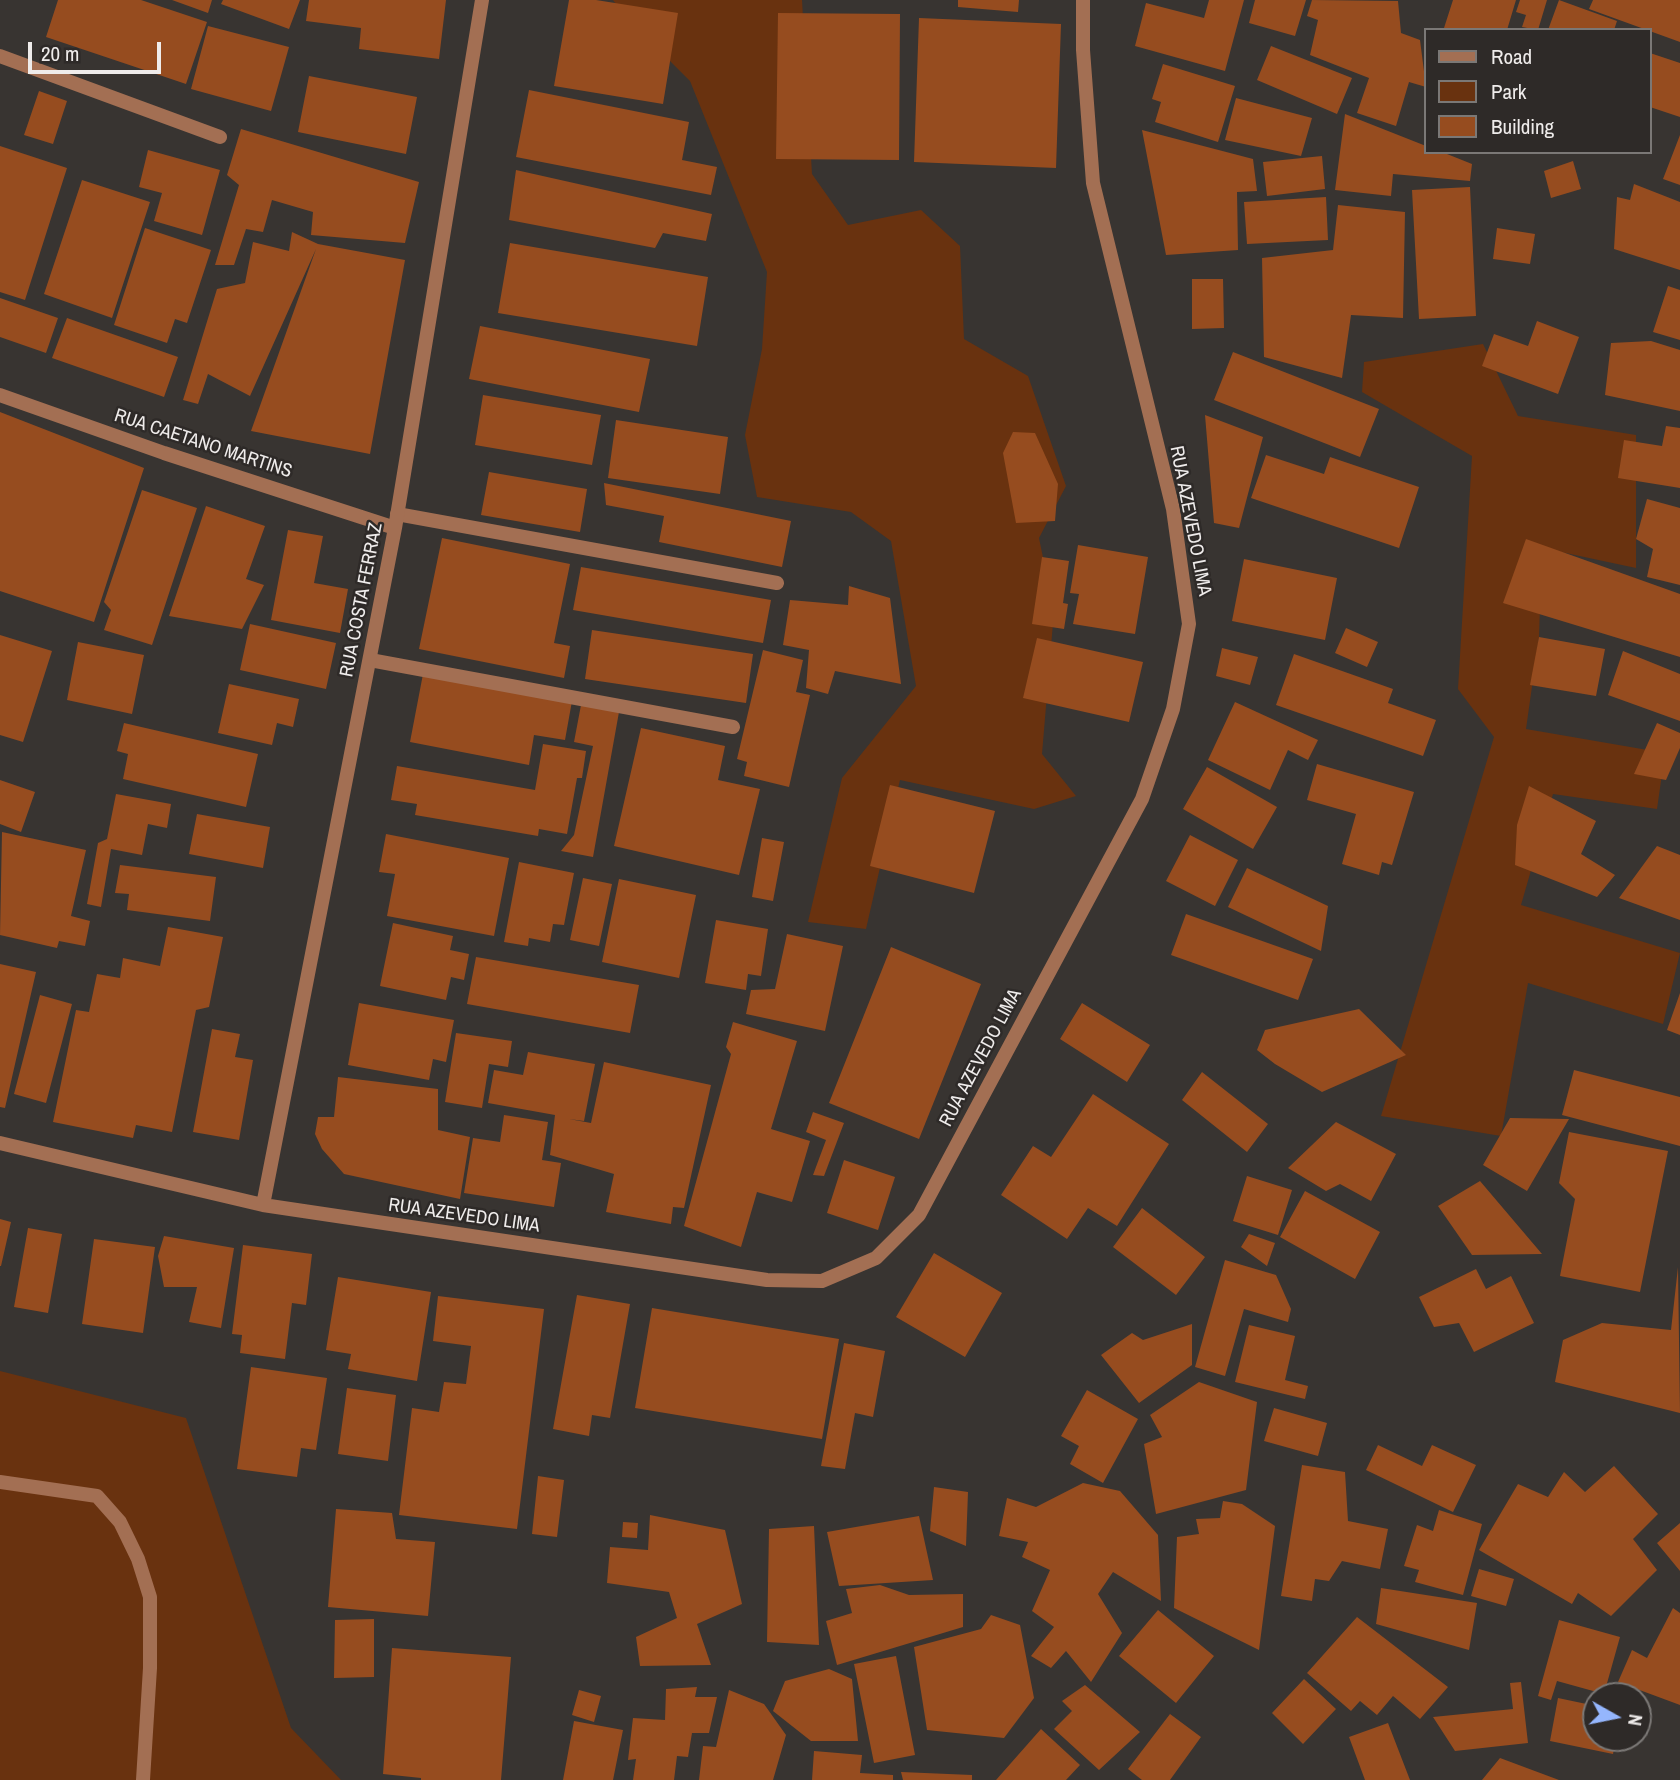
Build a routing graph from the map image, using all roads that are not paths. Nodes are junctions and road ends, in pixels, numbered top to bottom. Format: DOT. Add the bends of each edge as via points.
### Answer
graph roads {
  1 [pos="482,0"];
  2 [pos="1083,0"];
  3 [pos="0,56"];
  4 [pos="220,137"];
  5 [pos="0,395"];
  6 [pos="396,521"];
  7 [pos="778,583"];
  8 [pos="370,660"];
  9 [pos="733,727"];
  10 [pos="0,1143"];
  11 [pos="263,1205"];
  12 [pos="0,1482"];
  13 [pos="143,1780"];
  1 -- 6 [label="street, RUA COSTA FERRAZ"];
  2 -- 11 [label="street, RUA AZEVEDO LIMA" via="1093,183 1172,509 1189,624 1173,709 1142,799 919,1216 876,1258 822,1280 767,1280"];
  3 -- 4 [label="street"];
  5 -- 6 [label="street, RUA CAETANO MARTINS" via="164,453"];
  6 -- 7 [label="street, RUA CAETANO MARTINS"];
  6 -- 8 [label="street, RUA COSTA FERRAZ"];
  8 -- 9 [label="street"];
  8 -- 11 [label="street, RUA COSTA FERRAZ"];
  10 -- 11 [label="street, RUA AZEVEDO LIMA"];
  12 -- 13 [label="street" via="97,1496 126,1534 150,1597"];
}
